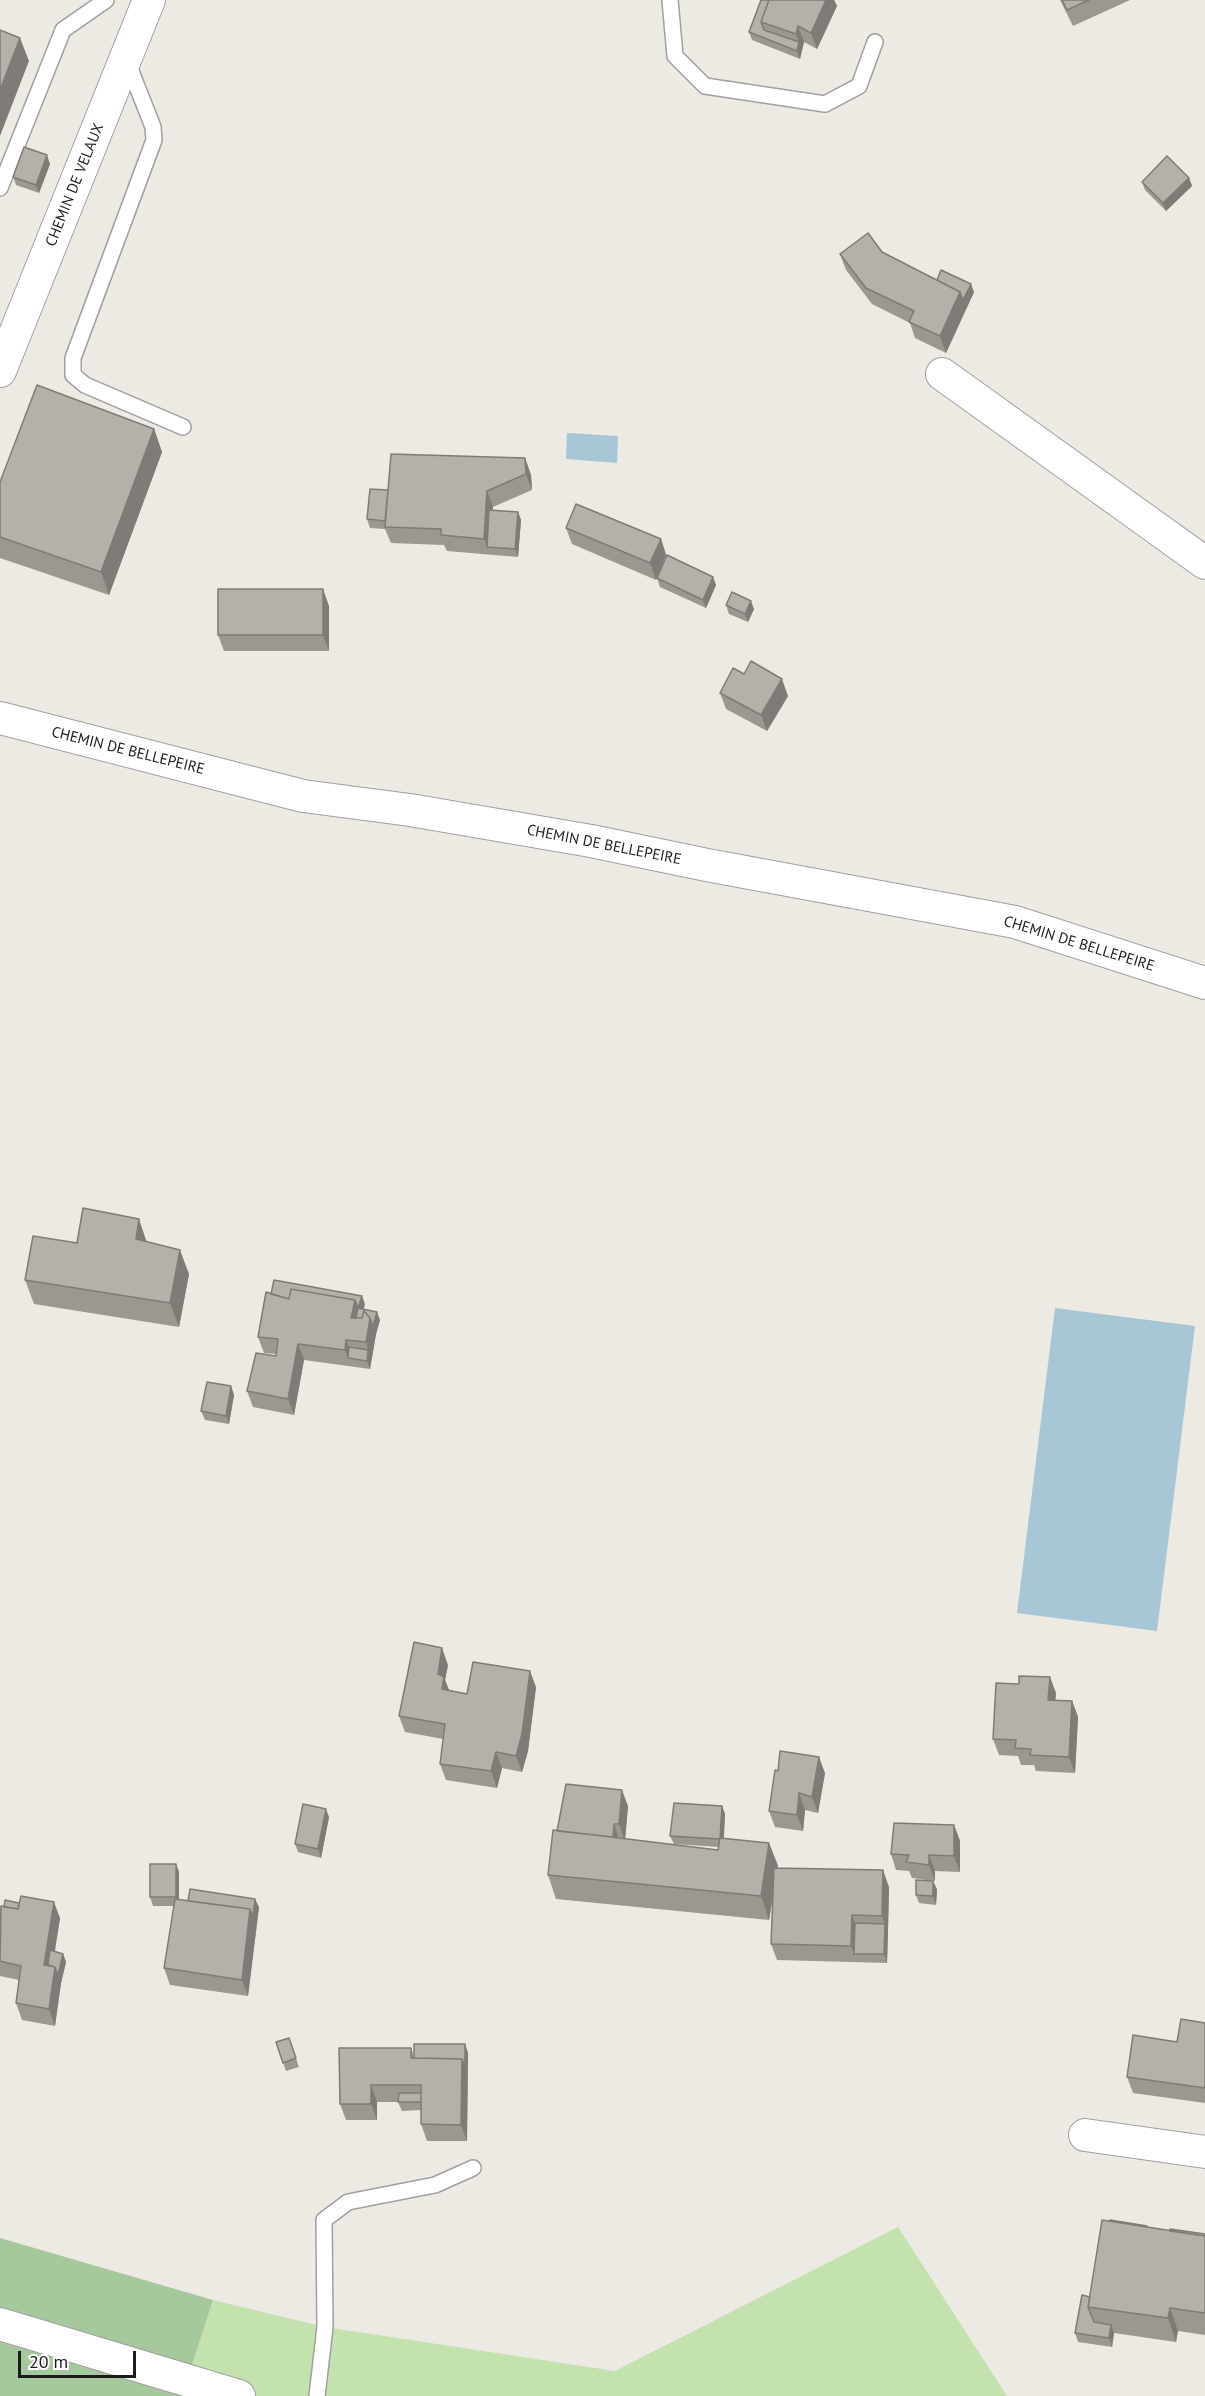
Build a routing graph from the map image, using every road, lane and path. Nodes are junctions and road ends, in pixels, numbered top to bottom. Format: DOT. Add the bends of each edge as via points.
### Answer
graph roads {
  1 [pos="106,0"];
  2 [pos="149,0"];
  3 [pos="670,0"];
  4 [pos="875,42"];
  5 [pos="125,59"];
  6 [pos="0,188"];
  7 [pos="0,371"];
  8 [pos="942,374"];
  9 [pos="183,427"];
  10 [pos="1205,563"];
  11 [pos="0,718"];
  12 [pos="1205,983"];
  13 [pos="1085,2135"];
  14 [pos="1205,2152"];
  15 [pos="473,2168"];
  16 [pos="0,2324"];
  17 [pos="239,2396"];
  18 [pos="317,2396"];
  1 -- 6 [label="lane" via="63,30"];
  2 -- 5 [label="street, CHEMIN DE VELAUX"];
  3 -- 4 [label="lane" via="675,56 705,86 825,104 859,86"];
  5 -- 7 [label="street, CHEMIN DE VELAUX"];
  5 -- 9 [label="lane" via="153,127 154,140 73,358 73,375 85,385"];
  8 -- 10 [label="street"];
  11 -- 12 [label="street, CHEMIN DE BELLEPEIRE" via="303,796 591,841 1015,922"];
  13 -- 14 [label="street"];
  15 -- 18 [label="lane" via="435,2185 348,2202 324,2220 325,2327"];
  16 -- 17 [label="street"];
}
